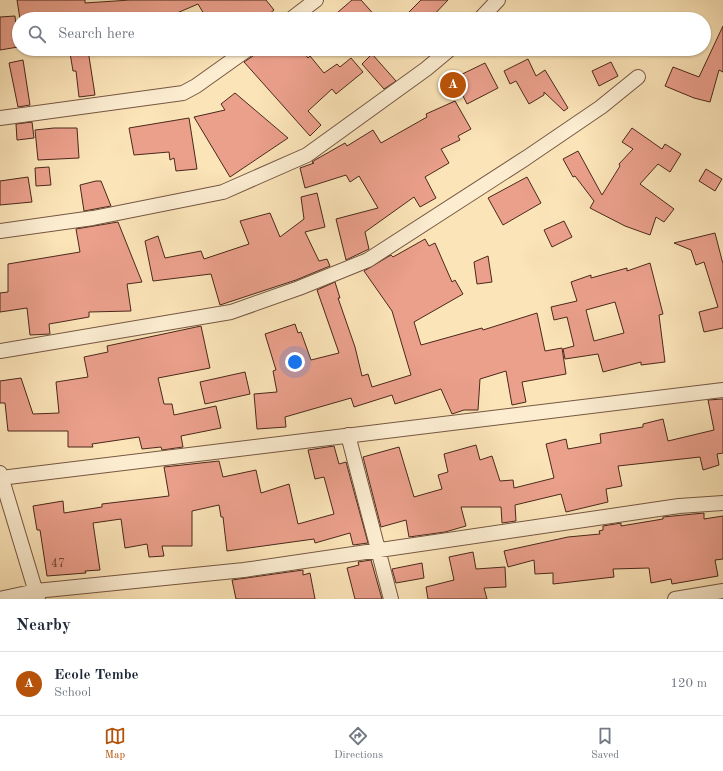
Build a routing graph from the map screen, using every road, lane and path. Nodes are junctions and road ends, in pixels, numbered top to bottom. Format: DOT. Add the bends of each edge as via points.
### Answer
graph roads {
  1 [pos="316,0"];
  2 [pos="498,0"];
  3 [pos="300,12"];
  4 [pos="487,12"];
  5 [pos="238,56"];
  6 [pos="442,56"];
  7 [pos="638,77"];
  8 [pos="0,118"];
  9 [pos="0,231"];
  10 [pos="0,351"];
  11 [pos="723,390"];
  12 [pos="348,435"];
  13 [pos="0,476"];
  14 [pos="723,503"];
  15 [pos="378,549"];
  16 [pos="723,591"];
  17 [pos="37,595"];
  18 [pos="0,599"];
  19 [pos="391,599"];
  20 [pos="675,599"];
  1 -- 3 [label="street"];
  2 -- 4 [label="street"];
  5 -- 8 [label="street" via="182,93"];
  6 -- 9 [label="street" via="307,155 224,192 93,218"];
  7 -- 10 [label="street" via="601,107 526,158 368,260 231,312"];
  11 -- 12 [label="street"];
  12 -- 13 [label="street"];
  12 -- 15 [label="street"];
  13 -- 17 [label="street"];
  14 -- 15 [label="street" via="679,506"];
  15 -- 17 [label="street" via="244,570"];
  15 -- 19 [label="street"];
  16 -- 20 [label="street"];
  17 -- 18 [label="street"];
}
